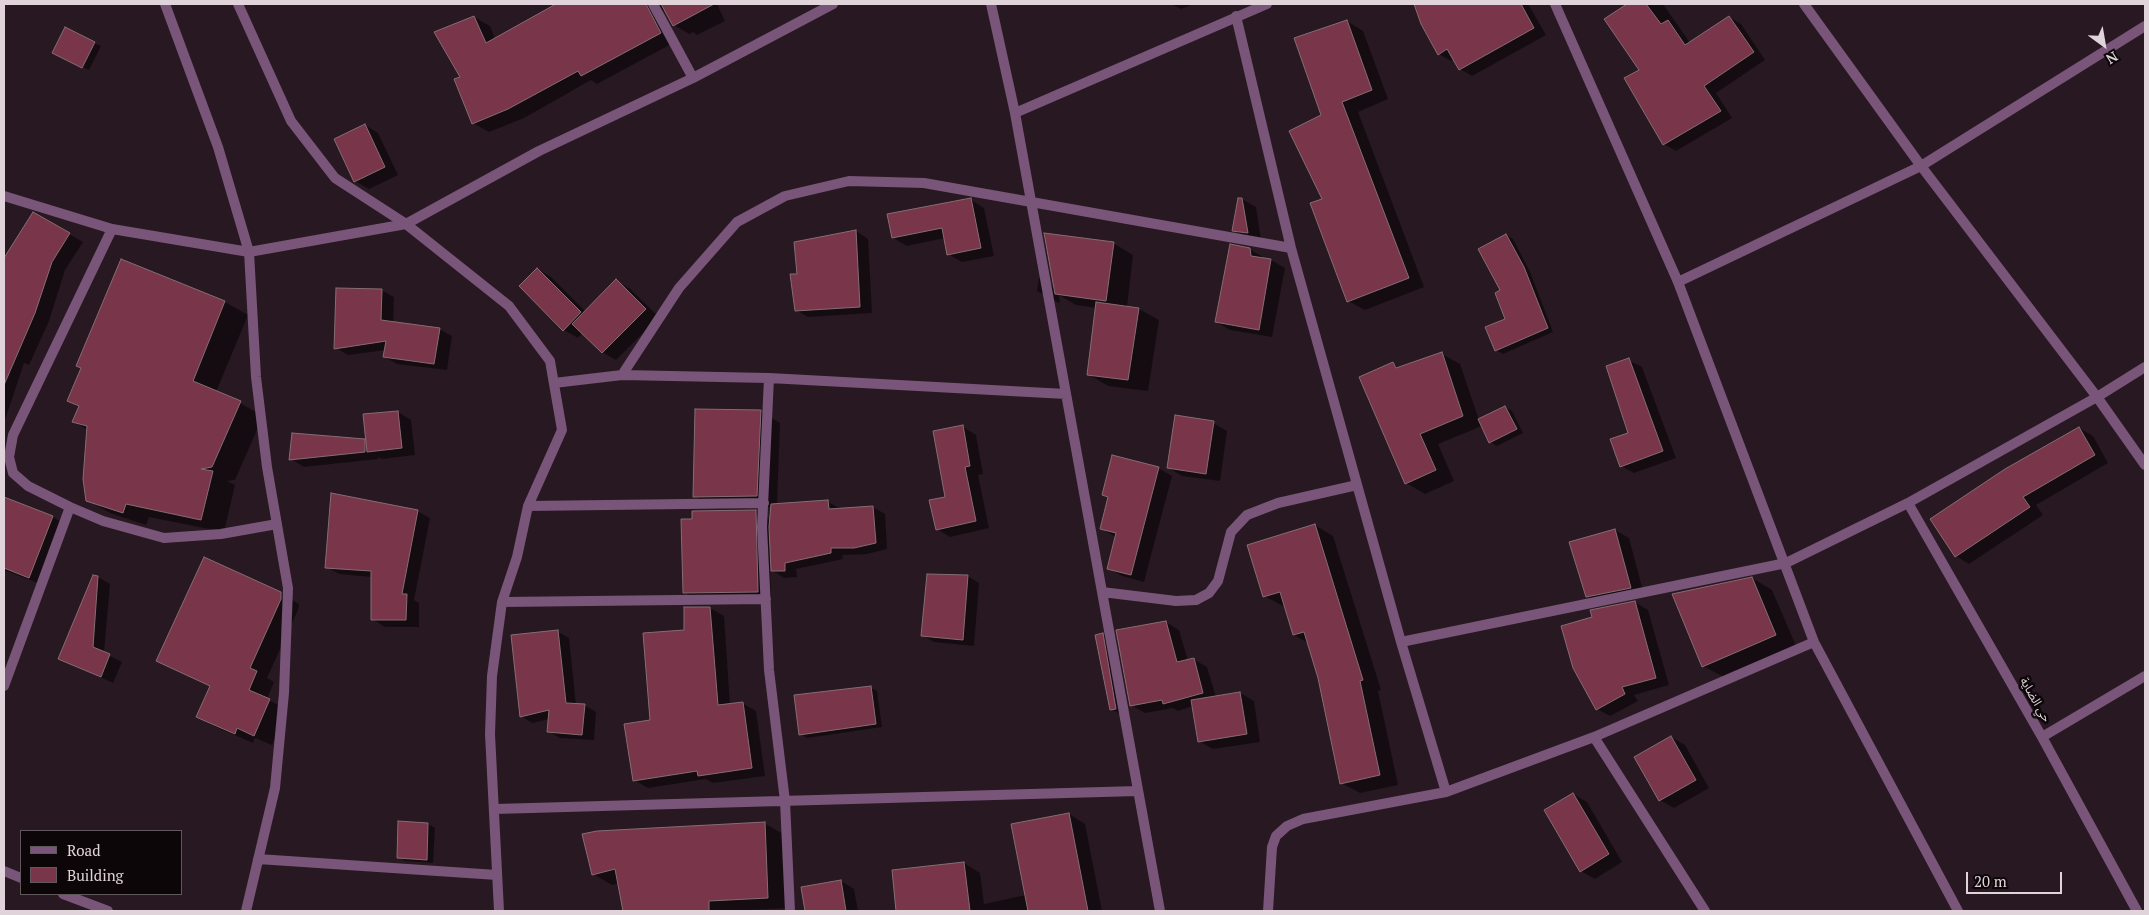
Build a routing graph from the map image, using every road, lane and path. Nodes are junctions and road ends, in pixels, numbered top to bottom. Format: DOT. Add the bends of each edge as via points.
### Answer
graph roads {
  1 [pos="165,4"];
  2 [pos="238,4"];
  3 [pos="652,4"];
  4 [pos="833,4"];
  5 [pos="991,4"];
  6 [pos="1267,4"];
  7 [pos="1555,4"];
  8 [pos="1804,4"];
  9 [pos="1236,16"];
  10 [pos="2145,26"];
  11 [pos="693,78"];
  12 [pos="1015,113"];
  13 [pos="1921,166"];
  14 [pos="4,196"];
  15 [pos="1031,202"];
  16 [pos="406,224"];
  17 [pos="112,229"];
  18 [pos="1292,248"];
  19 [pos="249,252"];
  20 [pos="1678,282"];
  21 [pos="2145,367"];
  22 [pos="622,375"];
  23 [pos="769,378"];
  24 [pos="554,383"];
  25 [pos="1066,394"];
  26 [pos="2097,397"];
  27 [pos="2145,465"];
  28 [pos="1357,485"];
  29 [pos="764,502"];
  30 [pos="1908,503"];
  31 [pos="528,506"];
  32 [pos="70,507"];
  33 [pos="277,524"];
  34 [pos="1786,563"];
  35 [pos="1102,592"];
  36 [pos="766,599"];
  37 [pos="502,602"];
  38 [pos="1401,642"];
  39 [pos="1814,642"];
  40 [pos="2145,676"];
  41 [pos="4,682"];
  42 [pos="1594,737"];
  43 [pos="2042,737"];
  44 [pos="1138,791"];
  45 [pos="1446,792"];
  46 [pos="785,801"];
  47 [pos="496,809"];
  48 [pos="258,859"];
  49 [pos="4,871"];
  50 [pos="497,875"];
  51 [pos="20,878"];
  52 [pos="65,895"];
  53 [pos="108,911"];
  54 [pos="246,911"];
  55 [pos="500,911"];
  56 [pos="790,911"];
  57 [pos="1160,911"];
  58 [pos="1268,911"];
  59 [pos="1705,911"];
  60 [pos="1958,911"];
  61 [pos="2137,911"];
  1 -- 19 [label="street" via="218,147"];
  2 -- 16 [label="street" via="291,121 335,178"];
  3 -- 11 [label="street"];
  4 -- 11 [label="street"];
  5 -- 12 [label="street"];
  6 -- 9 [label="street"];
  7 -- 20 [label="street"];
  8 -- 13 [label="street"];
  9 -- 12 [label="street"];
  9 -- 18 [label="street"];
  10 -- 13 [label="street"];
  11 -- 16 [label="street" via="539,151"];
  12 -- 15 [label="street"];
  13 -- 20 [label="street"];
  13 -- 26 [label="street"];
  14 -- 17 [label="street"];
  15 -- 18 [label="street"];
  15 -- 22 [label="street" via="924,183 859,181 784,196 737,222 679,288"];
  15 -- 25 [label="street"];
  16 -- 19 [label="street"];
  16 -- 24 [label="street" via="508,306 550,361"];
  17 -- 19 [label="street"];
  17 -- 32 [label="street" via="13,435 8,457 13,473 28,486"];
  18 -- 28 [label="street"];
  19 -- 33 [label="street" via="256,377"];
  20 -- 34 [label="street"];
  21 -- 26 [label="street"];
  22 -- 23 [label="street"];
  22 -- 24 [label="street"];
  23 -- 25 [label="street"];
  23 -- 29 [label="street"];
  24 -- 31 [label="street" via="562,430"];
  25 -- 35 [label="street"];
  26 -- 27 [label="street"];
  26 -- 30 [label="street"];
  28 -- 35 [label="street" via="1278,503 1247,515 1231,532 1218,581 1209,593 1196,600 1176,601"];
  28 -- 38 [label="street"];
  29 -- 31 [label="street"];
  29 -- 36 [label="street" via="762,527"];
  30 -- 34 [label="street"];
  30 -- 43 [label="street, حي الضاية"];
  31 -- 37 [label="street" via="517,558"];
  32 -- 33 [label="street" via="102,521 164,538 221,534"];
  32 -- 41 [label="street"];
  33 -- 48 [label="street" via="288,588 284,693 275,788"];
  34 -- 38 [label="street"];
  34 -- 39 [label="street"];
  35 -- 44 [label="street"];
  36 -- 37 [label="street"];
  36 -- 46 [label="street" via="769,670"];
  37 -- 47 [label="street" via="492,676 490,734"];
  38 -- 45 [label="street"];
  39 -- 42 [label="street"];
  39 -- 60 [label="street"];
  40 -- 43 [label="street"];
  42 -- 45 [label="street"];
  42 -- 59 [label="street"];
  43 -- 61 [label="street, حي الضاية"];
  44 -- 46 [label="street"];
  44 -- 57 [label="street"];
  45 -- 58 [label="street" via="1303,819 1287,826 1276,836 1272,847"];
  46 -- 47 [label="street"];
  46 -- 56 [label="street"];
  47 -- 50 [label="street"];
  48 -- 50 [label="street"];
  48 -- 54 [label="street"];
  49 -- 51 [label="street"];
  50 -- 55 [label="street"];
  52 -- 53 [label="street"];
}
